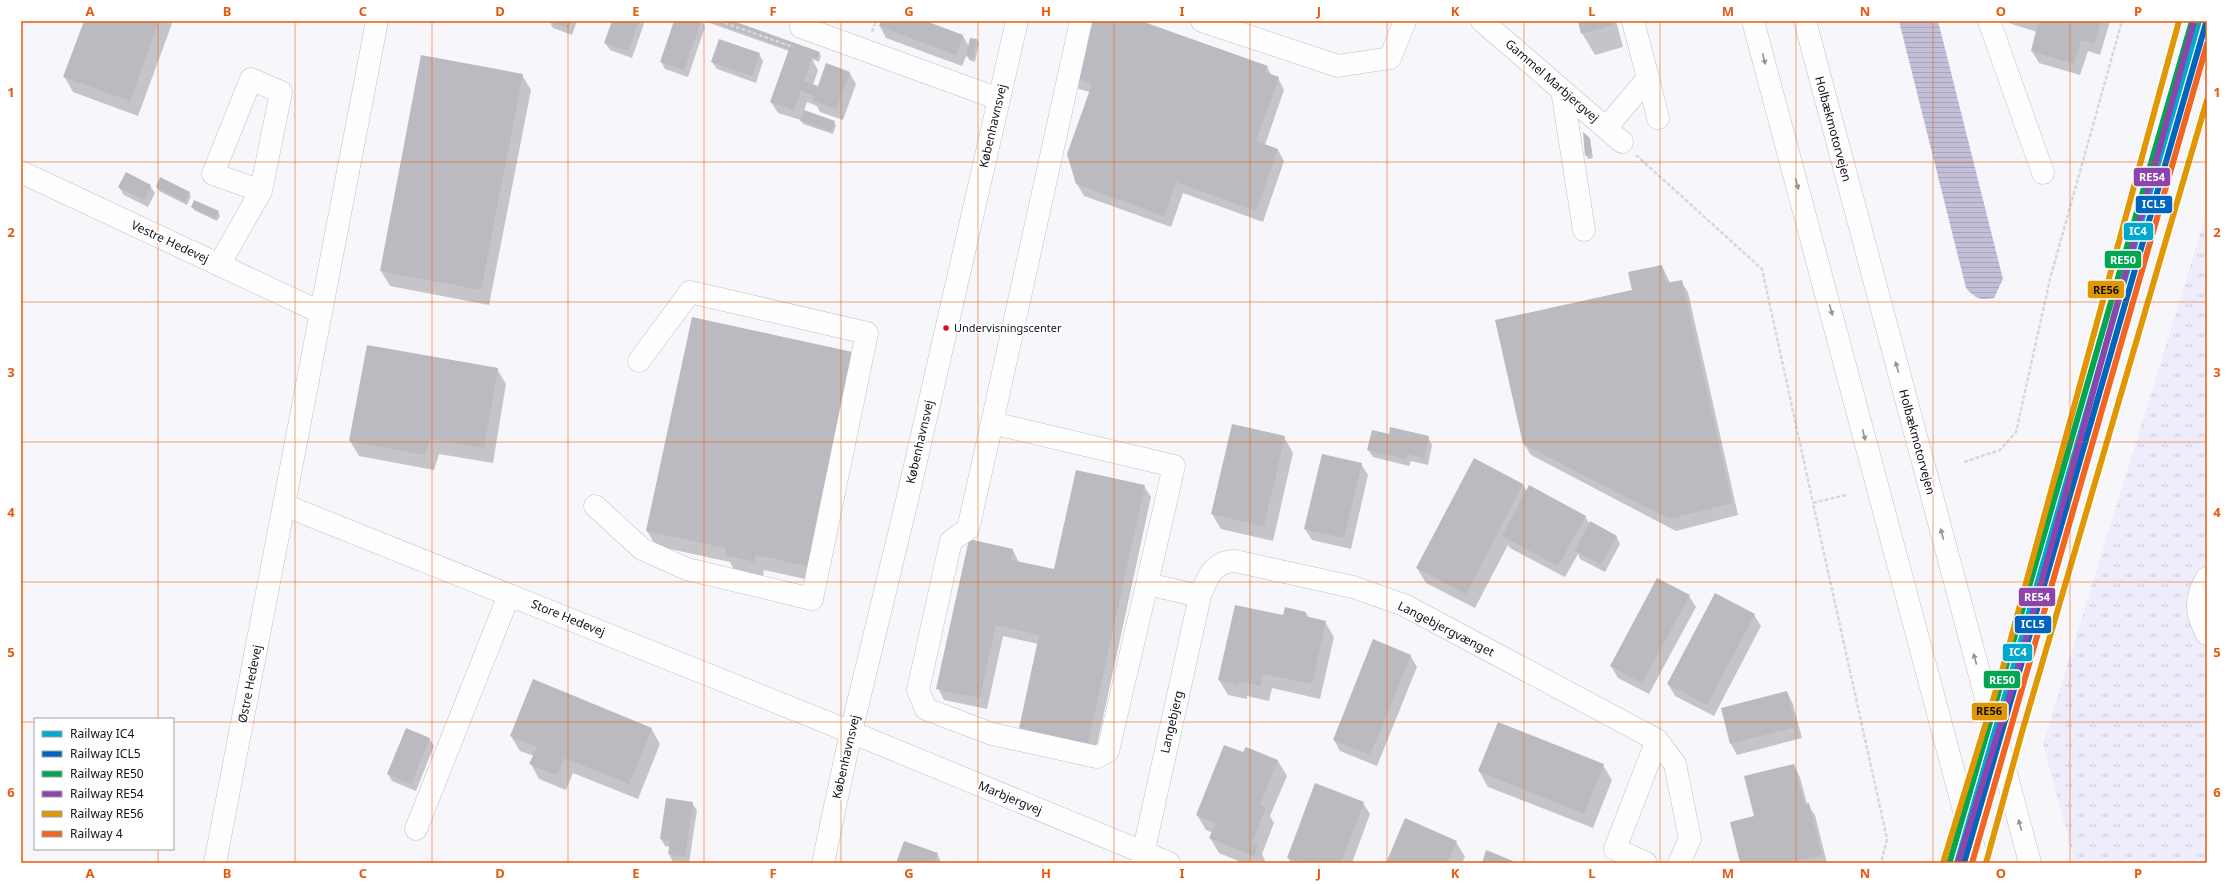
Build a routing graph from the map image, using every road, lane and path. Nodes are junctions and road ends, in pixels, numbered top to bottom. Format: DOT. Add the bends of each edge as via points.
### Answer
graph roads {
  1 [pos="377,21"];
  2 [pos="801,21"];
  3 [pos="1017,21"];
  4 [pos="1081,21"];
  5 [pos="1202,21"];
  6 [pos="1406,21"];
  7 [pos="1482,21"];
  8 [pos="1633,21"];
  9 [pos="1754,21"];
  10 [pos="1805,21"];
  11 [pos="1989,21"];
  12 [pos="2122,21"];
  13 [pos="1648,78"];
  14 [pos="1562,90"];
  15 [pos="999,100"];
  16 [pos="1658,118"];
  17 [pos="1606,128"];
  18 [pos="1622,142"];
  19 [pos="21,172"];
  20 [pos="2043,173"];
  21 [pos="261,191"];
  22 [pos="1584,230"];
  23 [pos="219,265"];
  24 [pos="320,312"];
  25 [pos="640,361"];
  26 [pos="992,423"];
  27 [pos="1964,462"];
  28 [pos="1846,495"];
  29 [pos="1813,503"];
  30 [pos="284,505"];
  31 [pos="595,506"];
  32 [pos="2207,578"];
  33 [pos="1147,584"];
  34 [pos="1203,589"];
  35 [pos="508,594"];
  36 [pos="2207,634"];
  37 [pos="851,732"];
  38 [pos="1657,740"];
  39 [pos="416,829"];
  40 [pos="1142,858"];
  41 [pos="215,863"];
  42 [pos="823,863"];
  43 [pos="1169,863"];
  44 [pos="1646,863"];
  45 [pos="1679,863"];
  46 [pos="1881,863"];
  47 [pos="1978,863"];
  48 [pos="2030,863"];
  1 -- 24 [label="main road"];
  2 -- 15 [label="main road" via="801,27"];
  3 -- 15 [label="main road, Københavnsvej"];
  4 -- 26 [label="main road"];
  5 -- 6 [label="main road" via="1338,66 1390,58"];
  7 -- 14 [label="main road, Gammel Marbjergvej"];
  8 -- 13 [label="main road"];
  9 -- 47 [label="main road, one-way"];
  48 -- 10 [label="main road, Holbækmotorvejen, one-way"];
  11 -- 20 [label="main road"];
  12 -- 27 [label="path" via="2050,279 2016,432 2000,450"];
  13 -- 16 [label="main road"];
  13 -- 17 [label="main road"];
  14 -- 17 [label="main road, Gammel Marbjergvej"];
  14 -- 22 [label="main road"];
  15 -- 37 [label="main road, Københavnsvej"];
  17 -- 18 [label="main road, Gammel Marbjergvej"];
  18 -- 29 [label="path" via="1762,269"];
  19 -- 23 [label="main road, Vestre Hedevej"];
  21 -- 21 [label="main road" via="281,92 251,79 213,174"];
  21 -- 23 [label="main road"];
  23 -- 24 [label="main road, Vestre Hedevej"];
  24 -- 30 [label="main road"];
  25 -- 31 [label="main road" via="690,292 867,333 812,600 681,566 642,549"];
  26 -- 33 [label="main road" via="1174,466"];
  26 -- 33 [label="main road" via="968,529 951,541 918,690 926,709 992,734 1097,757 1108,751"];
  28 -- 29 [label="path"];
  29 -- 46 [label="path" via="1887,839"];
  30 -- 35 [label="main road, Store Hedevej"];
  30 -- 41 [label="main road, Østre Hedevej"];
  32 -- 36 [label="main road" via="2198,593 2199,620"];
  33 -- 34 [label="main road"];
  34 -- 38 [label="main road, Langebjergvænget" via="1218,564 1235,561 1353,587 1404,605"];
  34 -- 40 [label="main road, Langebjerg"];
  35 -- 37 [label="main road, Store Hedevej"];
  35 -- 39 [label="main road"];
  37 -- 40 [label="main road, Marbjergvej"];
  37 -- 42 [label="main road, Københavnsvej"];
  38 -- 44 [label="main road" via="1615,849"];
  38 -- 45 [label="main road, Langebjergvænget" via="1676,764 1690,839"];
  40 -- 43 [label="main road, Marbjergvej"];
}
